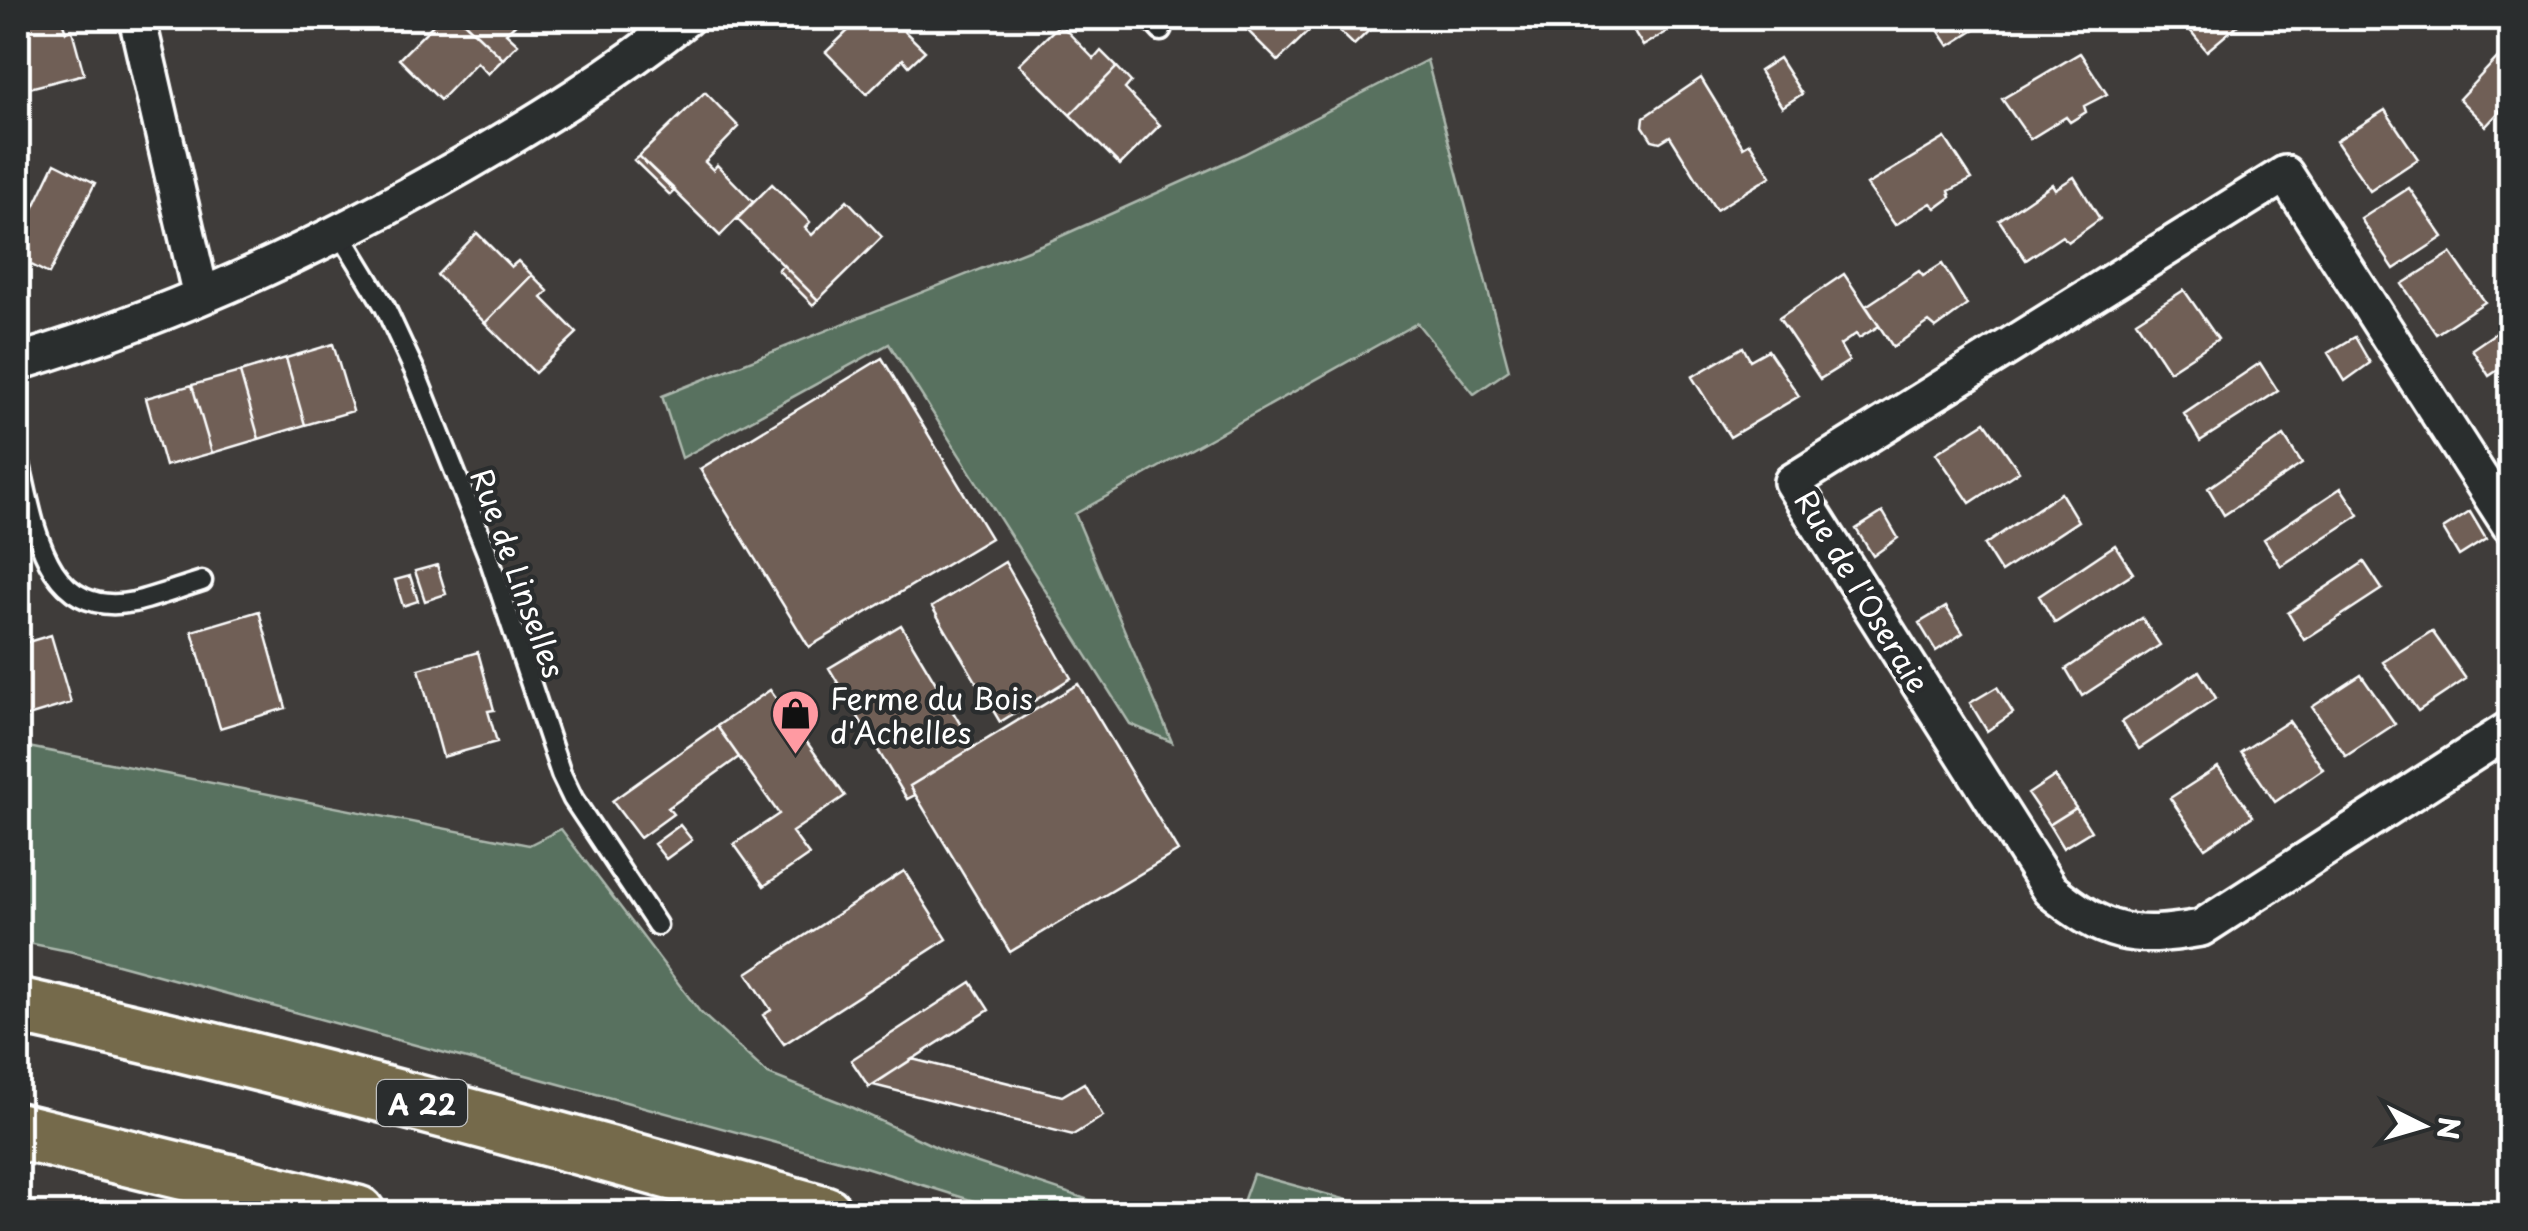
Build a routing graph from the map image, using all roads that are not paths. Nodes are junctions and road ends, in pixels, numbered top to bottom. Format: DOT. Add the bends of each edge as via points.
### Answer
graph roads {
  1 [pos="137,18"];
  2 [pos="661,25"];
  3 [pos="340,233"];
  4 [pos="201,296"];
  5 [pos="18,362"];
  6 [pos="18,456"];
  7 [pos="2510,526"];
  8 [pos="202,581"];
  9 [pos="2510,729"];
  10 [pos="658,925"];
  11 [pos="18,1006"];
  12 [pos="18,1131"];
  13 [pos="357,1214"];
  14 [pos="824,1214"];
  1 -- 4 [label="street"];
  2 -- 3 [label="street" via="620,69 542,120"];
  3 -- 4 [label="street"];
  3 -- 10 [label="lane, Rue de Linselles" via="416,374 488,555 561,774"];
  4 -- 5 [label="street"];
  6 -- 8 [label="lane" via="46,558 71,593 113,604"];
  7 -- 9 [label="street, Rue de l'Oseraie" via="2285,174 1792,482 2050,890 2078,913 2116,930 2154,936 2201,928"];
  11 -- 14 [label="highway, A 22" via="528,1130"];
  12 -- 13 [label="highway"];
}
